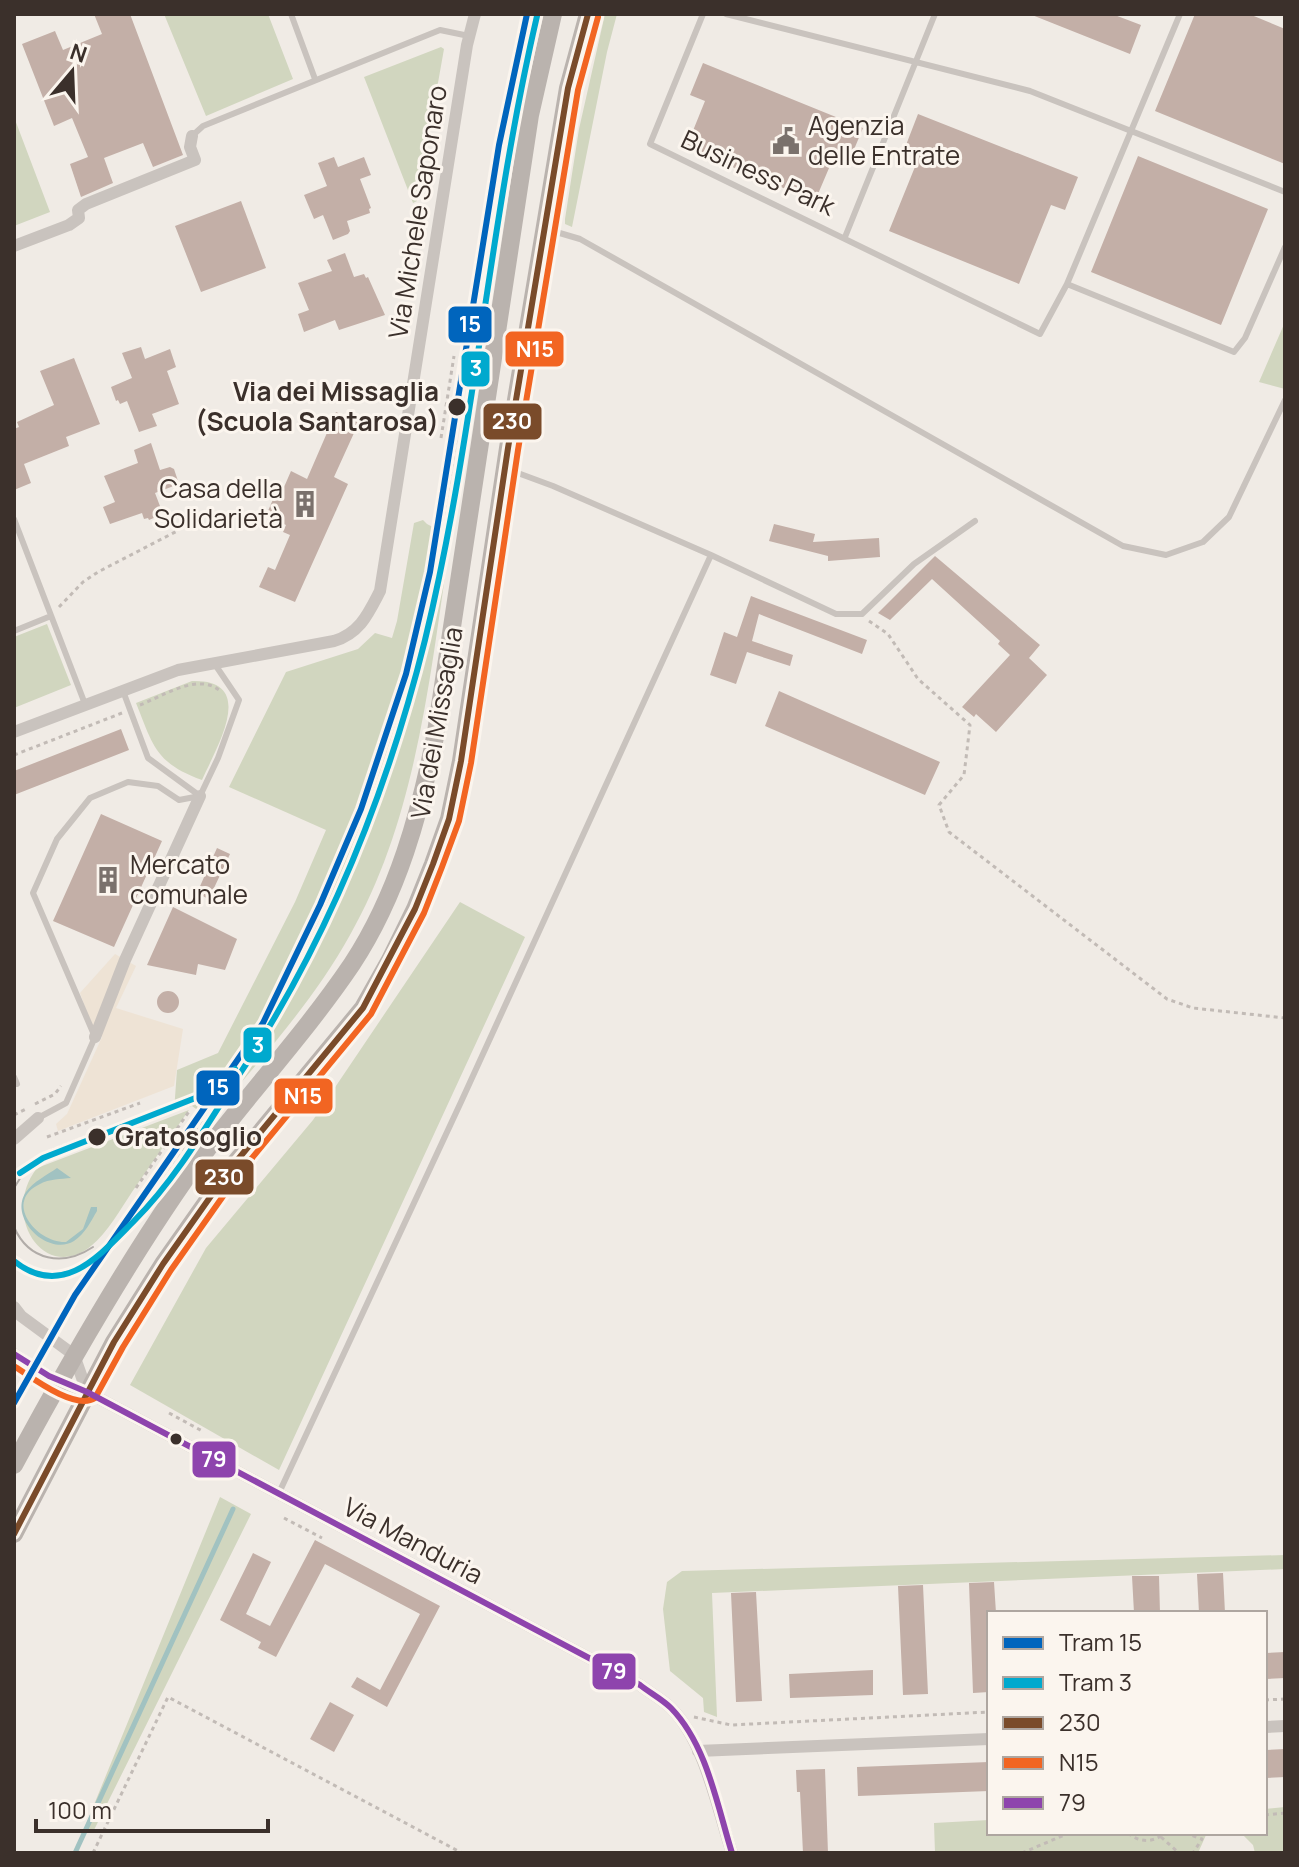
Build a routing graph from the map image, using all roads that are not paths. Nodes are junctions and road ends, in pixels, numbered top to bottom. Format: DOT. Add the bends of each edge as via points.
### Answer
graph roads {
  1 [pos="291,14"];
  2 [pos="475,14"];
  3 [pos="553,14"];
  4 [pos="588,14"];
  5 [pos="703,14"];
  6 [pos="726,14"];
  7 [pos="935,14"];
  8 [pos="1180,14"];
  9 [pos="469,36"];
  10 [pos="916,61"];
  11 [pos="315,79"];
  12 [pos="1131,131"];
  13 [pos="192,136"];
  14 [pos="1285,192"];
  15 [pos="544,229"];
  16 [pos="845,237"];
  17 [pos="14,246"];
  18 [pos="1285,247"];
  19 [pos="1067,284"];
  20 [pos="1285,400"];
  21 [pos="505,468"];
  22 [pos="14,519"];
  23 [pos="975,521"];
  24 [pos="711,555"];
  25 [pos="54,613"];
  26 [pos="14,631"];
  27 [pos="214,663"];
  28 [pos="122,690"];
  29 [pos="85,704"];
  30 [pos="14,732"];
  31 [pos="200,796"];
  32 [pos="95,1037"];
  33 [pos="38,1118"];
  34 [pos="14,1127"];
  35 [pos="14,1139"];
  36 [pos="14,1307"];
  37 [pos="14,1354"];
  38 [pos="74,1355"];
  39 [pos="58,1383"];
  40 [pos="87,1392"];
  41 [pos="14,1465"];
  42 [pos="278,1495"];
  43 [pos="14,1534"];
  44 [pos="987,1739"];
  45 [pos="698,1751"];
  46 [pos="732,1853"];
  1 -- 11 [label="lane"];
  2 -- 9 [label="street, Via Michele Saponaro"];
  3 -- 38 [label="main road, Via dei Missaglia" via="530,115 436,732 415,826 377,920 353,962 176,1193"];
  4 -- 15 [label="main road, Via dei Missaglia" via="568,88"];
  5 -- 16 [label="lane, Business Park" via="650,144"];
  6 -- 10 [label="lane"];
  7 -- 10 [label="lane, Business Park"];
  8 -- 12 [label="lane, Business Park"];
  9 -- 11 [label="lane" via="440,30"];
  9 -- 27 [label="street, Via Michele Saponaro" via="380,591 364,622 344,638"];
  10 -- 12 [label="lane" via="1030,91"];
  10 -- 16 [label="lane, Business Park"];
  11 -- 13 [label="lane" via="203,126"];
  12 -- 14 [label="lane"];
  12 -- 19 [label="lane, Business Park"];
  13 -- 17 [label="street" via="195,160 86,204 69,225"];
  15 -- 20 [label="lane" via="580,239 1123,546 1166,555 1203,542 1229,517"];
  15 -- 21 [label="main road, Via dei Missaglia"];
  16 -- 19 [label="lane, Business Park" via="1040,334"];
  18 -- 19 [label="lane" via="1234,352"];
  21 -- 24 [label="lane"];
  21 -- 40 [label="main road, Via dei Missaglia" via="461,761 449,819 415,909 363,1008 230,1169 163,1264"];
  22 -- 25 [label="lane"];
  23 -- 24 [label="lane" via="914,564 862,614 836,614"];
  24 -- 42 [label="lane"];
  25 -- 26 [label="lane"];
  25 -- 29 [label="lane"];
  27 -- 28 [label="street, Via Michele Saponaro"];
  27 -- 31 [label="lane" via="239,700"];
  28 -- 29 [label="street, Via Michele Saponaro"];
  28 -- 31 [label="lane" via="148,758"];
  29 -- 30 [label="street, Via Michele Saponaro"];
  31 -- 32 [label="street"];
  31 -- 32 [label="lane" via="179,800 158,786 128,782 90,798 57,839 33,893"];
  32 -- 33 [label="lane" via="66,1103"];
  33 -- 34 [label="street"];
  33 -- 35 [label="street"];
  36 -- 38 [label="street"];
  37 -- 39 [label="street"];
  38 -- 39 [label="main road, Via dei Missaglia"];
  38 -- 40 [label="street"];
  39 -- 40 [label="street"];
  39 -- 41 [label="main road, Via dei Missaglia"];
  40 -- 42 [label="street, Via Manduria"];
  40 -- 43 [label="main road, Via dei Missaglia"];
  42 -- 45 [label="street, Via Manduria" via="640,1685 671,1708"];
  44 -- 45 [label="street"];
  45 -- 46 [label="street, Via Manduria"];
}
